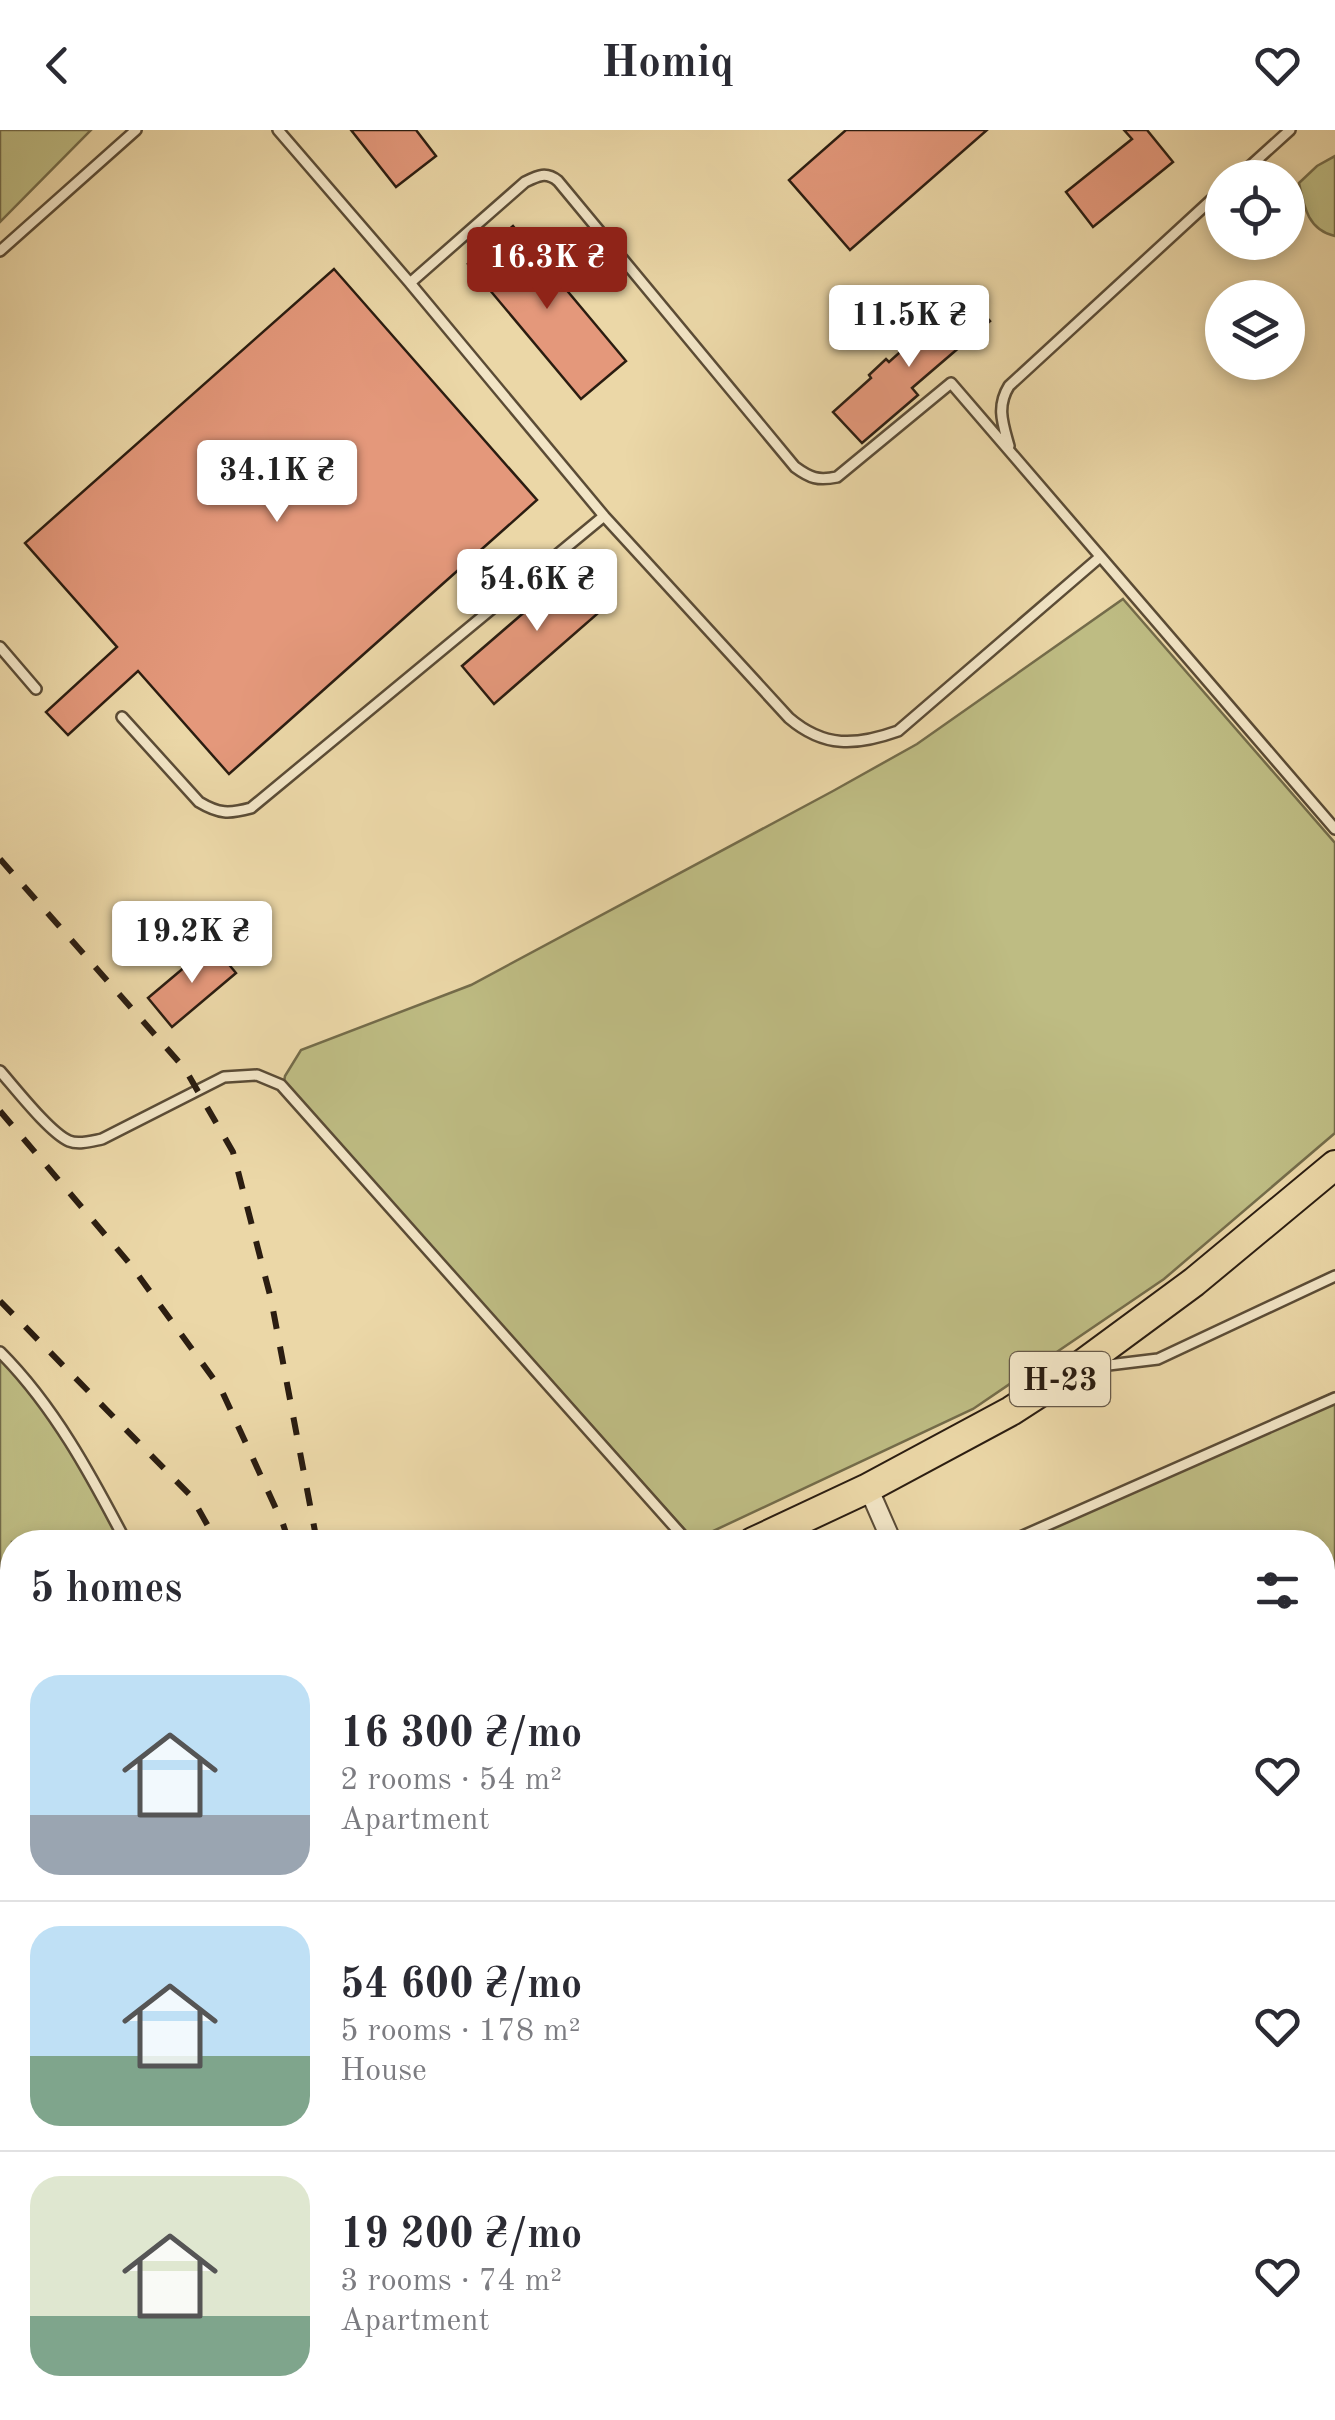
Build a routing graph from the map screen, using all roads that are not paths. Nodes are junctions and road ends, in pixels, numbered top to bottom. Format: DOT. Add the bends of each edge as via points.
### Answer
graph roads {
  1 [pos="136,130"];
  2 [pos="278,130"];
  3 [pos="1290,130"];
  4 [pos="1257,160"];
  5 [pos="1205,206"];
  6 [pos="0,251"];
  7 [pos="410,283"];
  8 [pos="1010,452"];
  9 [pos="604,516"];
  10 [pos="1100,557"];
  11 [pos="0,647"];
  12 [pos="36,689"];
  13 [pos="122,717"];
  14 [pos="1335,829"];
  15 [pos="0,1071"];
  16 [pos="1335,1164"];
  17 [pos="1335,1276"];
  18 [pos="0,1352"];
  19 [pos="1076,1369"];
  20 [pos="1335,1398"];
  21 [pos="866,1489"];
  22 [pos="120,1530"];
  23 [pos="677,1530"];
  24 [pos="779,1530"];
  25 [pos="887,1530"];
  26 [pos="1037,1530"];
  1 -- 6 [label="lane"];
  2 -- 7 [label="lane"];
  3 -- 4 [label="lane"];
  5 -- 8 [label="lane" via="1010,386 1000,412"];
  7 -- 8 [label="lane" via="524,182 550,174 808,477 837,477 950,383"];
  7 -- 9 [label="lane"];
  8 -- 10 [label="lane"];
  9 -- 10 [label="lane" via="789,718 806,733 849,743 898,731"];
  9 -- 13 [label="lane" via="251,808 230,814 199,802"];
  10 -- 14 [label="lane"];
  11 -- 12 [label="lane"];
  15 -- 23 [label="lane" via="68,1141 82,1143 224,1077 257,1075 281,1085"];
  16 -- 19 [label="main road, Н-23" via="1194,1282"];
  17 -- 19 [label="lane" via="1158,1359"];
  18 -- 22 [label="lane" via="52,1414"];
  19 -- 21 [label="main road, Н-23"];
  20 -- 26 [label="lane"];
  21 -- 24 [label="main road, Н-23"];
  21 -- 25 [label="street"];
}
